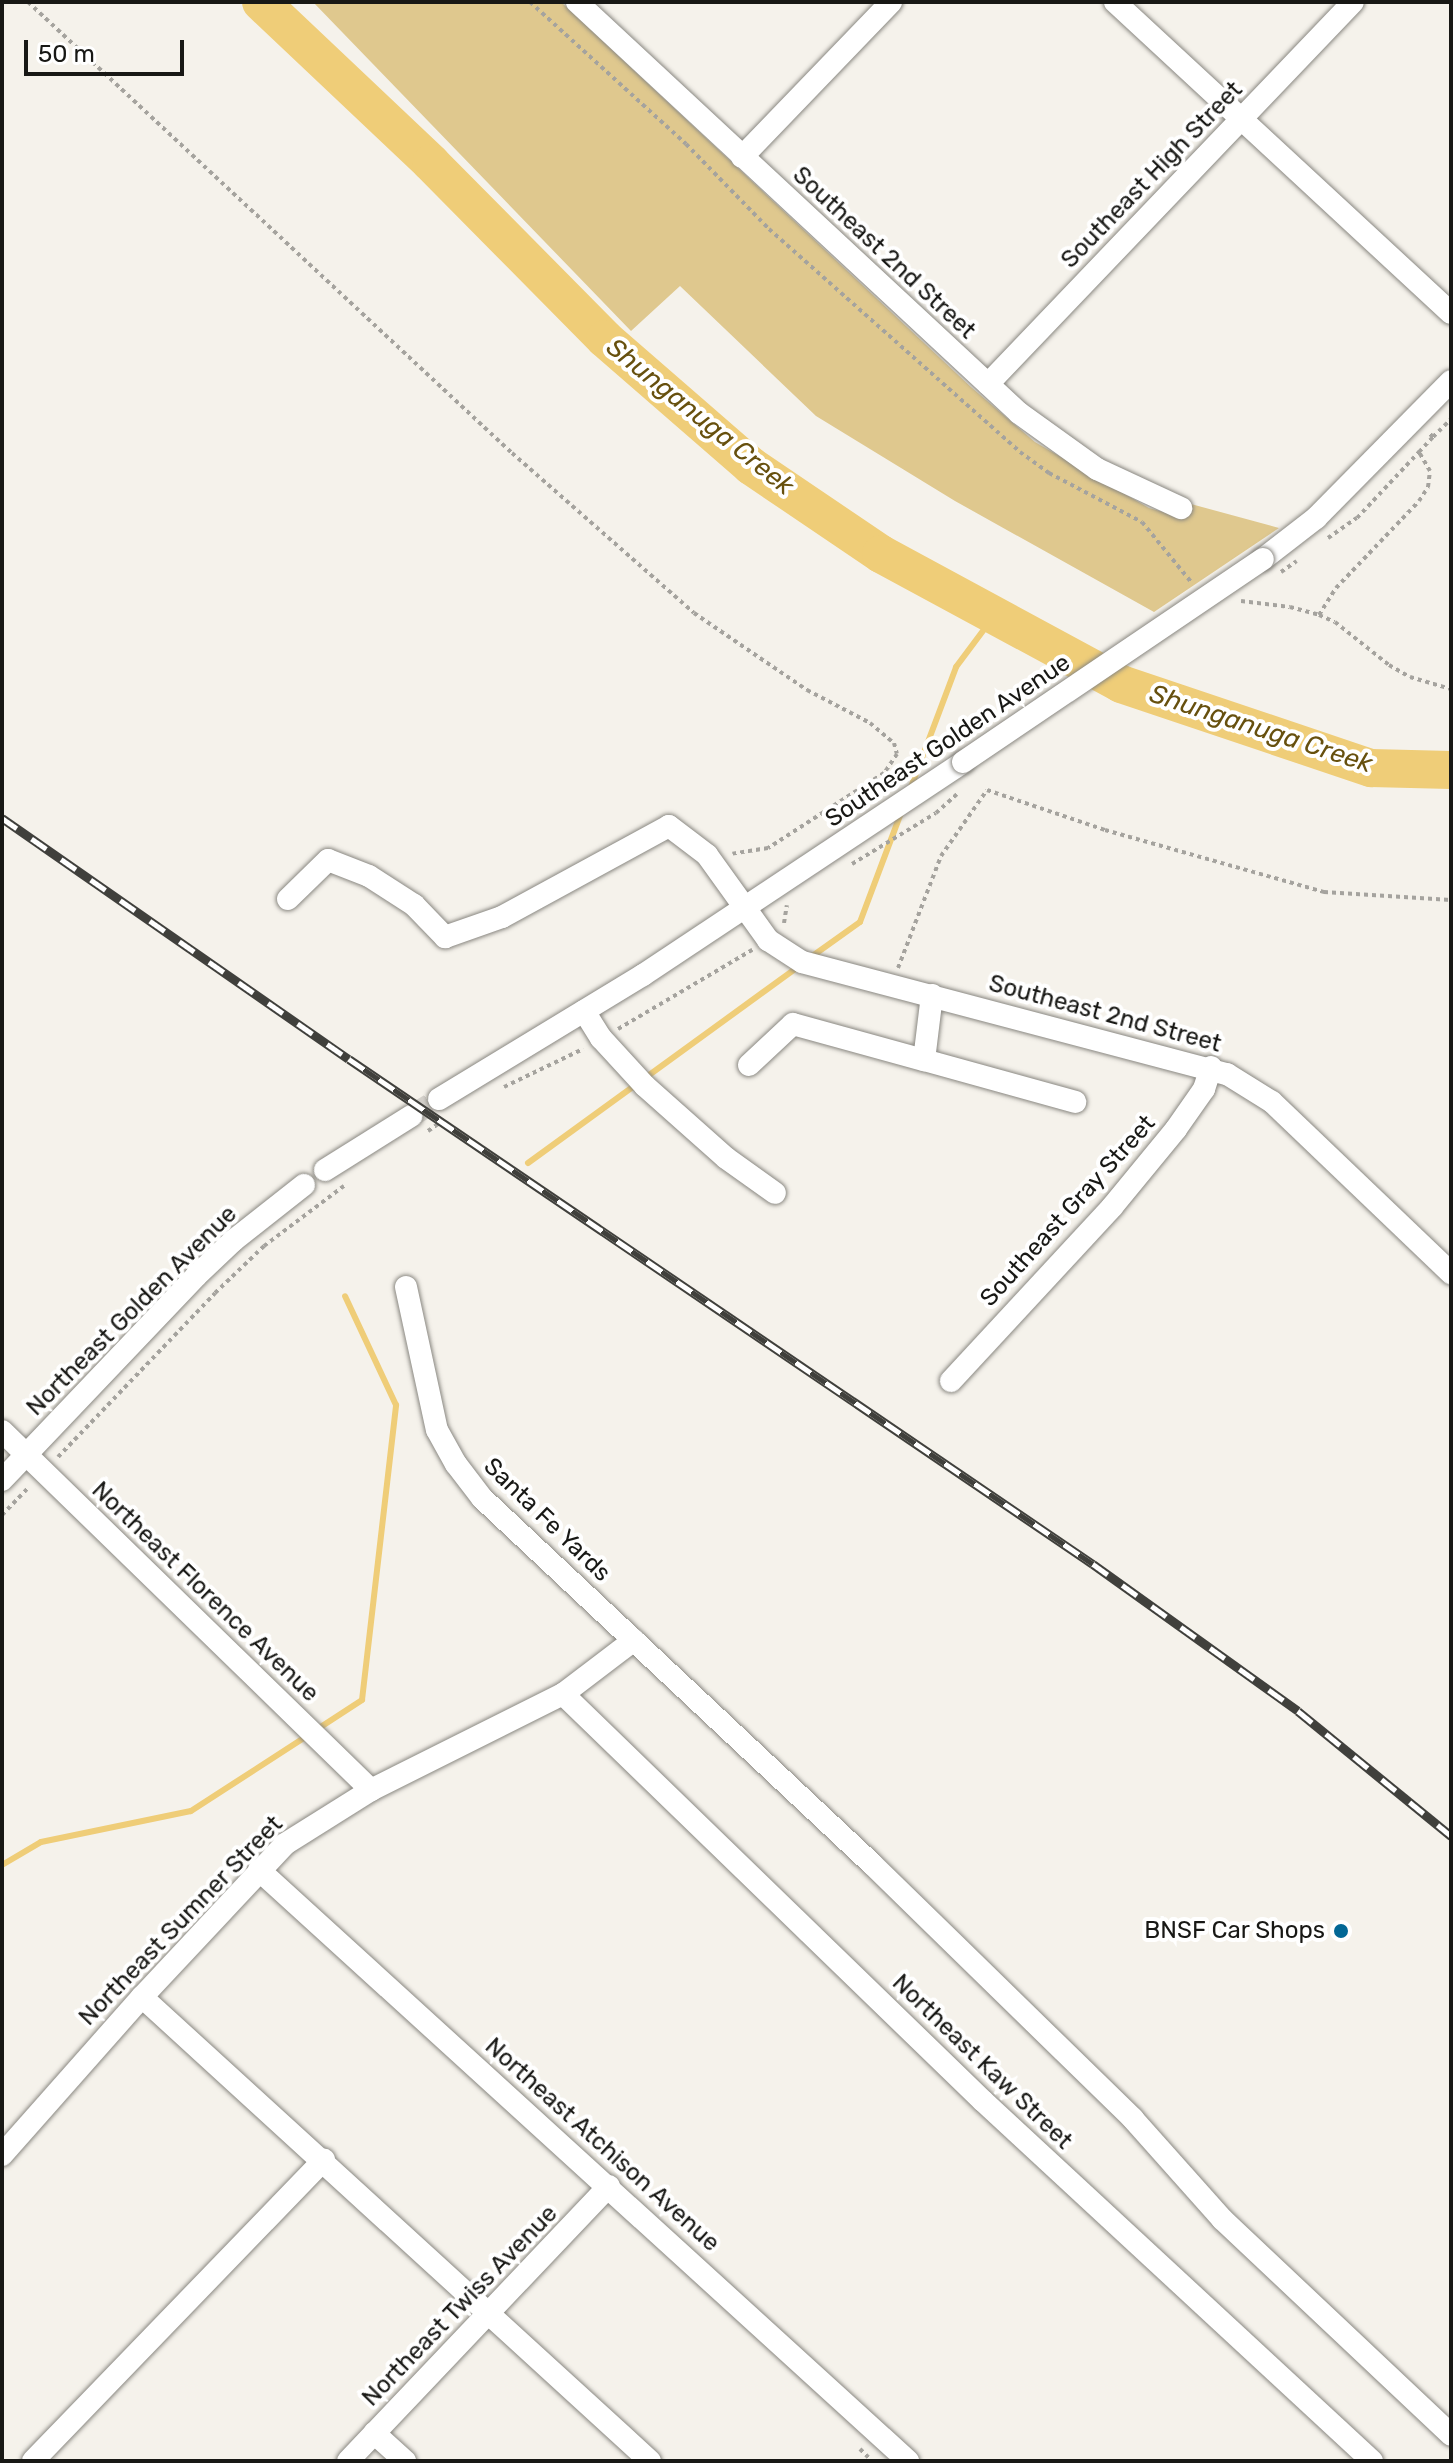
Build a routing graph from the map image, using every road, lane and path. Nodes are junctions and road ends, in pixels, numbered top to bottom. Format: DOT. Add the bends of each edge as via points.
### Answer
graph roads {
  1 [pos="28,2"];
  2 [pos="577,2"];
  3 [pos="891,2"];
  4 [pos="1115,2"];
  5 [pos="1353,2"];
  6 [pos="1242,118"];
  7 [pos="742,157"];
  8 [pos="1451,313"];
  9 [pos="1451,381"];
  10 [pos="988,384"];
  11 [pos="1451,419"];
  12 [pos="1415,420"];
  13 [pos="1433,437"];
  14 [pos="1419,452"];
  15 [pos="1181,508"];
  16 [pos="1321,544"];
  17 [pos="1309,552"];
  18 [pos="1297,561"];
  19 [pos="1319,615"];
  20 [pos="958,794"];
  21 [pos="712,863"];
  22 [pos="839,870"];
  23 [pos="288,899"];
  24 [pos="792,899"];
  25 [pos="1451,900"];
  26 [pos="744,908"];
  27 [pos="768,940"];
  28 [pos="894,986"];
  29 [pos="932,995"];
  30 [pos="584,1011"];
  31 [pos="601,1038"];
  32 [pos="924,1060"];
  33 [pos="749,1065"];
  34 [pos="1211,1067"];
  35 [pos="501,1088"];
  36 [pos="1075,1102"];
  37 [pos="444,1108"];
  38 [pos="417,1125"];
  39 [pos="325,1170"];
  40 [pos="348,1183"];
  41 [pos="304,1185"];
  42 [pos="775,1193"];
  43 [pos="1451,1273"];
  44 [pos="406,1287"];
  45 [pos="951,1381"];
  46 [pos="2,1431"];
  47 [pos="26,1455"];
  48 [pos="44,1472"];
  49 [pos="2,1480"];
  50 [pos="2,1515"];
  51 [pos="634,1640"];
  52 [pos="563,1694"];
  53 [pos="371,1790"];
  54 [pos="259,1870"];
  55 [pos="142,1997"];
  56 [pos="2,2155"];
  57 [pos="324,2160"];
  58 [pos="609,2186"];
  59 [pos="487,2314"];
  60 [pos="374,2433"];
  61 [pos="1451,2435"];
  62 [pos="33,2461"];
  63 [pos="348,2461"];
  64 [pos="405,2461"];
  65 [pos="650,2461"];
  66 [pos="908,2461"];
  67 [pos="1372,2461"];
  1 -- 21 [label="path" via="512,453 694,613 894,743 897,754 884,773 787,838"];
  2 -- 7 [label="street, Southeast 2nd Street"];
  3 -- 7 [label="street"];
  4 -- 6 [label="street"];
  5 -- 6 [label="street, Southeast High Street"];
  6 -- 8 [label="street"];
  6 -- 10 [label="street, Southeast High Street"];
  7 -- 10 [label="street, Southeast 2nd Street"];
  9 -- 12 [label="street, Southeast Golden Avenue"];
  10 -- 15 [label="street, Southeast 2nd Street" via="1086,462"];
  11 -- 13 [label="path"];
  12 -- 13 [label="path"];
  12 -- 26 [label="street, Southeast Golden Avenue, bridge" via="1316,518 1263,559"];
  13 -- 14 [label="path"];
  14 -- 16 [label="path" via="1357,518"];
  14 -- 19 [label="path" via="1430,471 1428,487 1336,588"];
  17 -- 18 [label="path"];
  20 -- 22 [label="path" via="936,813"];
  21 -- 23 [label="street, Southeast 2nd Street" via="669,826 502,917 445,937 414,905 369,876 328,860"];
  21 -- 26 [label="street, Southeast 2nd Street"];
  24 -- 27 [label="path" via="785,907 785,927"];
  25 -- 28 [label="path" via="1324,892 1105,830 987,790 941,856"];
  26 -- 27 [label="street, Southeast 2nd Street"];
  26 -- 30 [label="street, Southeast Golden Avenue"];
  27 -- 28 [label="street, Southeast 2nd Street" via="802,962"];
  27 -- 31 [label="path"];
  28 -- 29 [label="street, Southeast 2nd Street"];
  29 -- 32 [label="street"];
  29 -- 34 [label="street, Southeast 2nd Street"];
  30 -- 31 [label="street"];
  30 -- 37 [label="street, Southeast Golden Avenue"];
  31 -- 35 [label="path"];
  31 -- 42 [label="street" via="726,1158"];
  32 -- 33 [label="street" via="793,1024"];
  32 -- 36 [label="street"];
  34 -- 43 [label="street, Southeast 2nd Street" via="1272,1102"];
  34 -- 45 [label="street, Southeast Gray Street" via="1204,1089 1176,1129 1112,1207"];
  37 -- 38 [label="path"];
  38 -- 39 [label="street"];
  40 -- 48 [label="path" via="224,1283"];
  41 -- 47 [label="street, Northeast Golden Avenue" via="196,1276"];
  44 -- 51 [label="street, Santa Fe Yards" via="437,1430 456,1464 482,1498"];
  46 -- 47 [label="street, Northeast Florence Avenue"];
  47 -- 48 [label="street, Northeast Florence Avenue"];
  47 -- 49 [label="street, Northeast Golden Avenue"];
  48 -- 50 [label="path"];
  48 -- 53 [label="street, Northeast Florence Avenue"];
  51 -- 52 [label="street, Northeast Sumner Street"];
  51 -- 61 [label="street, Santa Fe Yards" via="883,1875 1133,2119 1222,2219"];
  52 -- 53 [label="street, Northeast Sumner Street"];
  52 -- 67 [label="street, Northeast Kaw Street" via="983,2101"];
  53 -- 54 [label="street, Northeast Sumner Street" via="306,1828"];
  54 -- 55 [label="street, Northeast Sumner Street"];
  54 -- 58 [label="street, Northeast Atchison Avenue"];
  55 -- 56 [label="street, Northeast Sumner Street"];
  55 -- 57 [label="street"];
  57 -- 59 [label="street"];
  57 -- 62 [label="street"];
  58 -- 59 [label="street, Northeast Twiss Avenue"];
  58 -- 66 [label="street, Northeast Atchison Avenue"];
  59 -- 60 [label="street, Northeast Twiss Avenue"];
  59 -- 65 [label="street"];
  60 -- 63 [label="street, Northeast Twiss Avenue"];
  60 -- 64 [label="street"];
}
